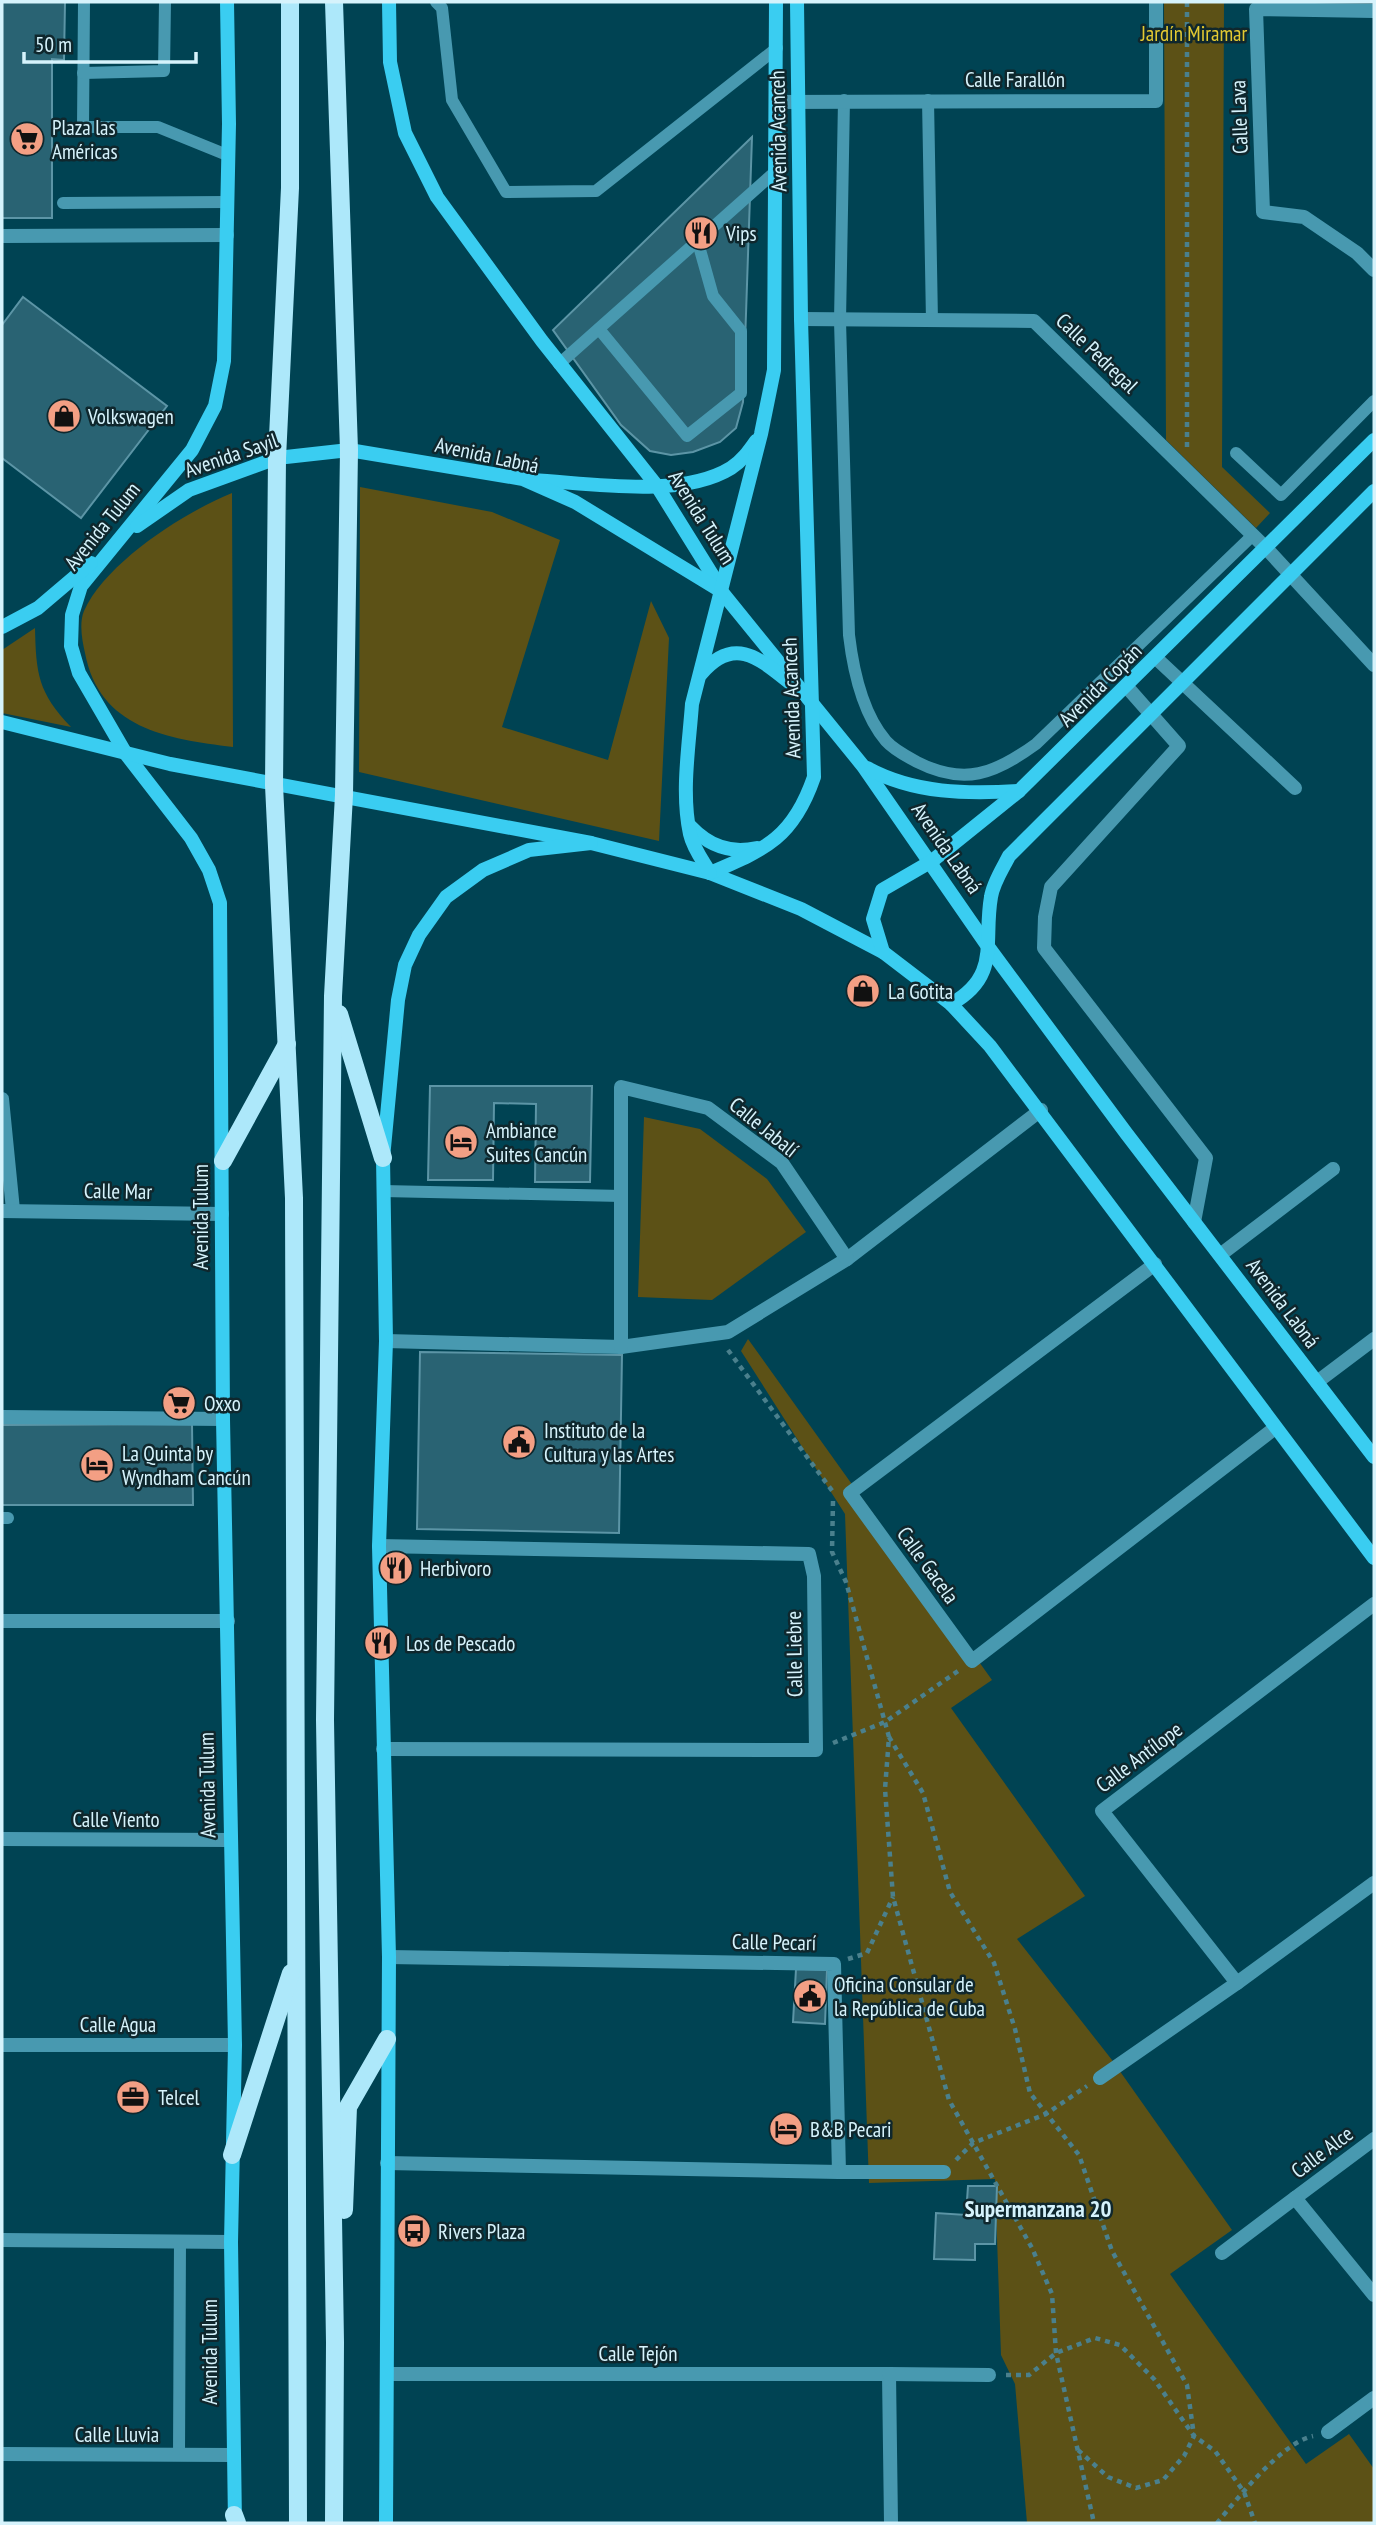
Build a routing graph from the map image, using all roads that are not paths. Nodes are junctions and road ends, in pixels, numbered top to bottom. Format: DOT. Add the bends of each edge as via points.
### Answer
graph roads {
  1 [pos="84,2"];
  2 [pos="165,2"];
  3 [pos="227,2"];
  4 [pos="290,2"];
  5 [pos="334,2"];
  6 [pos="389,2"];
  7 [pos="436,2"];
  8 [pos="776,2"];
  9 [pos="797,2"];
  10 [pos="1156,2"];
  11 [pos="1374,11"];
  12 [pos="776,48"];
  13 [pos="83,73"];
  14 [pos="799,100"];
  15 [pos="844,100"];
  16 [pos="928,100"];
  17 [pos="776,102"];
  18 [pos="227,155"];
  19 [pos="775,172"];
  20 [pos="227,202"];
  21 [pos="63,204"];
  22 [pos="227,235"];
  23 [pos="2,236"];
  24 [pos="696,239"];
  25 [pos="1374,270"];
  26 [pos="801,318"];
  27 [pos="840,321"];
  28 [pos="932,321"];
  29 [pos="599,329"];
  30 [pos="559,364"];
  31 [pos="1374,401"];
  32 [pos="761,434"];
  33 [pos="1374,440"];
  34 [pos="349,450"];
  35 [pos="1236,453"];
  36 [pos="277,458"];
  37 [pos="523,479"];
  38 [pos="657,486"];
  39 [pos="1374,491"];
  40 [pos="124,535"];
  41 [pos="1252,536"];
  42 [pos="1266,548"];
  43 [pos="1290,573"];
  44 [pos="721,590"];
  45 [pos="2,627"];
  46 [pos="1156,658"];
  47 [pos="1374,665"];
  48 [pos="701,674"];
  49 [pos="1182,681"];
  50 [pos="1127,687"];
  51 [pos="812,701"];
  52 [pos="1150,713"];
  53 [pos="2,722"];
  54 [pos="126,754"];
  55 [pos="863,766"];
  56 [pos="274,785"];
  57 [pos="1295,788"];
  58 [pos="1019,791"];
  59 [pos="344,795"];
  60 [pos="690,826"];
  61 [pos="592,843"];
  62 [pos="770,845"];
  63 [pos="932,861"];
  64 [pos="710,873"];
  65 [pos="989,948"];
  66 [pos="883,952"];
  67 [pos="333,996"];
  68 [pos="951,1004"];
  69 [pos="287,1044"];
  70 [pos="2,1099"];
  71 [pos="1041,1110"];
  72 [pos="383,1158"];
  73 [pos="223,1161"];
  74 [pos="1333,1169"];
  75 [pos="383,1191"];
  76 [pos="622,1196"];
  77 [pos="8,1210"];
  78 [pos="222,1214"];
  79 [pos="1194,1222"];
  80 [pos="1220,1255"];
  81 [pos="847,1259"];
  82 [pos="1154,1264"];
  83 [pos="1374,1339"];
  84 [pos="386,1341"];
  85 [pos="621,1347"];
  86 [pos="1317,1382"];
  87 [pos="2,1417"];
  88 [pos="223,1419"];
  89 [pos="1275,1428"];
  90 [pos="1374,1457"];
  91 [pos="379,1546"];
  92 [pos="1374,1558"];
  93 [pos="1374,1604"];
  94 [pos="228,1621"];
  95 [pos="2,1622"];
  96 [pos="383,1749"];
  97 [pos="2,1839"];
  98 [pos="230,1840"];
  99 [pos="1374,1883"];
  100 [pos="296,1957"];
  101 [pos="389,1957"];
  102 [pos="1237,1983"];
  103 [pos="387,2039"];
  104 [pos="2,2045"];
  105 [pos="235,2045"];
  106 [pos="1100,2078"];
  107 [pos="1374,2139"];
  108 [pos="232,2155"];
  109 [pos="387,2163"];
  110 [pos="839,2172"];
  111 [pos="944,2172"];
  112 [pos="1296,2198"];
  113 [pos="2,2240"];
  114 [pos="180,2241"];
  115 [pos="231,2242"];
  116 [pos="1222,2253"];
  117 [pos="1374,2295"];
  118 [pos="335,2342"];
  119 [pos="387,2374"];
  120 [pos="889,2374"];
  121 [pos="989,2375"];
  122 [pos="1374,2398"];
  123 [pos="1328,2432"];
  124 [pos="2,2454"];
  125 [pos="179,2455"];
  126 [pos="233,2455"];
  127 [pos="235,2520"];
  128 [pos="298,2523"];
  129 [pos="334,2523"];
  130 [pos="386,2523"];
  131 [pos="891,2523"];
  1 -- 13 [label="lane"];
  2 -- 13 [label="lane" via="164,71"];
  3 -- 18 [label="street, Avenida Tulum"];
  4 -- 36 [label="main road" via="290,188"];
  5 -- 34 [label="main road"];
  6 -- 30 [label="street, Avenida Tulum" via="390,62 405,133 436,197"];
  7 -- 12 [label="lane" via="442,8 452,100 506,192 596,191"];
  8 -- 12 [label="street, Avenida Acanceh"];
  9 -- 14 [label="street, Avenida Acanceh"];
  10 -- 16 [label="street, Calle Farallón" via="1156,101"];
  11 -- 25 [label="street, Calle Lava" via="1256,9 1263,212 1304,217"];
  12 -- 17 [label="street, Avenida Acanceh"];
  13 -- 18 [label="lane" via="83,127 158,127"];
  14 -- 15 [label="street, Calle Farallón"];
  14 -- 17 [label="street, Calle Farallón"];
  14 -- 26 [label="street, Avenida Acanceh"];
  15 -- 16 [label="street, Calle Farallón"];
  15 -- 27 [label="lane"];
  16 -- 28 [label="lane"];
  17 -- 19 [label="street, Avenida Acanceh"];
  18 -- 20 [label="street, Avenida Tulum"];
  19 -- 24 [label="lane"];
  19 -- 32 [label="street, Avenida Acanceh" via="775,370"];
  20 -- 21 [label="lane"];
  20 -- 22 [label="street, Avenida Tulum"];
  22 -- 23 [label="street"];
  22 -- 40 [label="street, Avenida Tulum" via="224,361 215,406 192,450"];
  24 -- 29 [label="lane"];
  24 -- 29 [label="lane" via="713,296 741,331 741,393 687,436"];
  26 -- 27 [label="street, Calle Pedregal"];
  26 -- 51 [label="street, Avenida Acanceh"];
  27 -- 28 [label="street, Calle Pedregal"];
  27 -- 41 [label="lane" via="852,667 885,741 911,758 950,775 978,774 1008,765 1036,744"];
  28 -- 41 [label="street, Calle Pedregal" via="1034,321"];
  29 -- 30 [label="lane"];
  30 -- 38 [label="street, Avenida Tulum"];
  31 -- 35 [label="lane" via="1281,495"];
  32 -- 38 [label="street" via="743,458 723,472"];
  32 -- 44 [label="street, Avenida Acanceh"];
  33 -- 42 [label="street, Avenida Copán"];
  34 -- 36 [label="street, Avenida Sayil"];
  34 -- 37 [label="street, Avenida Labná"];
  34 -- 59 [label="main road"];
  36 -- 40 [label="street, Avenida Sayil" via="189,490"];
  36 -- 56 [label="main road"];
  37 -- 38 [label="street"];
  37 -- 44 [label="street, Avenida Labná" via="576,502"];
  38 -- 44 [label="street, Avenida Tulum"];
  39 -- 43 [label="street"];
  40 -- 45 [label="street, Avenida Sayil" via="38,608"];
  40 -- 54 [label="street, Avenida Tulum" via="81,586 72,615 71,646 79,673"];
  41 -- 42 [label="street, Calle Pedregal"];
  42 -- 43 [label="street, Calle Pedregal"];
  42 -- 46 [label="street, Avenida Copán"];
  43 -- 47 [label="street, Calle Pedregal"];
  43 -- 49 [label="street"];
  44 -- 48 [label="street, Avenida Acanceh"];
  44 -- 51 [label="street, Avenida Labná"];
  46 -- 49 [label="street"];
  46 -- 50 [label="street, Avenida Copán"];
  48 -- 51 [label="street" via="727,653 745,653 762,660"];
  48 -- 60 [label="street, Avenida Acanceh" via="692,704 689,745"];
  49 -- 52 [label="street"];
  49 -- 57 [label="street"];
  50 -- 52 [label="street"];
  50 -- 58 [label="street, Avenida Copán"];
  51 -- 55 [label="street, Avenida Labná"];
  51 -- 62 [label="street, Avenida Acanceh" via="814,777 797,814"];
  52 -- 65 [label="street" via="1009,856 991,895"];
  52 -- 79 [label="street" via="1179,746 1051,887 1044,948 1206,1158"];
  53 -- 54 [label="street"];
  54 -- 56 [label="street"];
  54 -- 73 [label="street, Avenida Tulum" via="191,838 220,903"];
  55 -- 58 [label="street" via="900,782 940,791"];
  55 -- 63 [label="street, Avenida Labná"];
  56 -- 59 [label="street"];
  56 -- 69 [label="main road"];
  58 -- 63 [label="street, Avenida Copán"];
  59 -- 61 [label="street" via="453,820"];
  59 -- 67 [label="main road"];
  60 -- 62 [label="street" via="717,847 732,850"];
  60 -- 64 [label="street, Avenida Acanceh"];
  61 -- 64 [label="street"];
  61 -- 72 [label="street" via="528,850 483,870 446,897 419,934 405,965 398,1000"];
  62 -- 64 [label="street, Avenida Acanceh"];
  63 -- 65 [label="street, Avenida Labná"];
  63 -- 66 [label="street, Avenida Copán" via="891,882 877,898 874,928"];
  64 -- 66 [label="street" via="801,909"];
  65 -- 68 [label="street" via="978,982"];
  65 -- 79 [label="street, Avenida Labná"];
  66 -- 68 [label="street"];
  67 -- 72 [label="main road"];
  67 -- 118 [label="main road" via="325,1720"];
  68 -- 71 [label="street"];
  69 -- 73 [label="main road"];
  69 -- 100 [label="main road" via="294,1198"];
  70 -- 77 [label="street, Calle Mar"];
  71 -- 81 [label="street"];
  71 -- 82 [label="street"];
  72 -- 75 [label="street"];
  73 -- 78 [label="street, Avenida Tulum"];
  74 -- 80 [label="street"];
  75 -- 76 [label="lane"];
  75 -- 84 [label="street"];
  76 -- 81 [label="street, Calle Jabalí" via="621,1087 709,1108 782,1163"];
  76 -- 85 [label="street, Calle Jabalí"];
  77 -- 78 [label="street, Calle Mar"];
  78 -- 88 [label="street, Avenida Tulum"];
  79 -- 80 [label="street, Avenida Labná"];
  80 -- 86 [label="street, Avenida Labná"];
  81 -- 85 [label="street" via="728,1332"];
  82 -- 89 [label="street"];
  82 -- 89 [label="street, Calle Gacela" via="850,1493 972,1661"];
  83 -- 86 [label="street"];
  84 -- 85 [label="street"];
  84 -- 91 [label="street"];
  86 -- 90 [label="street, Avenida Labná"];
  87 -- 88 [label="street"];
  88 -- 94 [label="street, Avenida Tulum"];
  89 -- 92 [label="street"];
  91 -- 96 [label="street"];
  91 -- 96 [label="street, Calle Liebre" via="809,1554 814,1576 816,1750"];
  93 -- 102 [label="street, Calle Antílope" via="1102,1811"];
  94 -- 95 [label="street"];
  94 -- 98 [label="street, Avenida Tulum"];
  96 -- 101 [label="street"];
  97 -- 98 [label="street, Calle Viento"];
  98 -- 105 [label="street, Avenida Tulum"];
  99 -- 102 [label="street"];
  100 -- 108 [label="main road"];
  100 -- 128 [label="main road"];
  101 -- 103 [label="street"];
  101 -- 110 [label="street, Calle Pecarí" via="834,1964"];
  102 -- 106 [label="street"];
  103 -- 109 [label="street"];
  103 -- 118 [label="main road" via="348,2107"];
  104 -- 105 [label="street, Calle Agua"];
  105 -- 108 [label="street, Avenida Tulum"];
  107 -- 112 [label="street, Calle Alce"];
  108 -- 115 [label="street, Avenida Tulum"];
  109 -- 110 [label="street"];
  109 -- 119 [label="street"];
  110 -- 111 [label="street"];
  112 -- 116 [label="street, Calle Alce"];
  112 -- 117 [label="street, Calle Alce"];
  113 -- 114 [label="street"];
  114 -- 115 [label="street"];
  114 -- 125 [label="lane"];
  115 -- 126 [label="street, Avenida Tulum"];
  118 -- 129 [label="main road"];
  119 -- 120 [label="street, Calle Tejón"];
  119 -- 130 [label="street"];
  120 -- 121 [label="street, Calle Tejón"];
  120 -- 131 [label="street"];
  122 -- 123 [label="street"];
  124 -- 125 [label="street, Calle Lluvia"];
  125 -- 126 [label="street, Calle Lluvia"];
  126 -- 127 [label="street, Avenida Tulum"];
}
